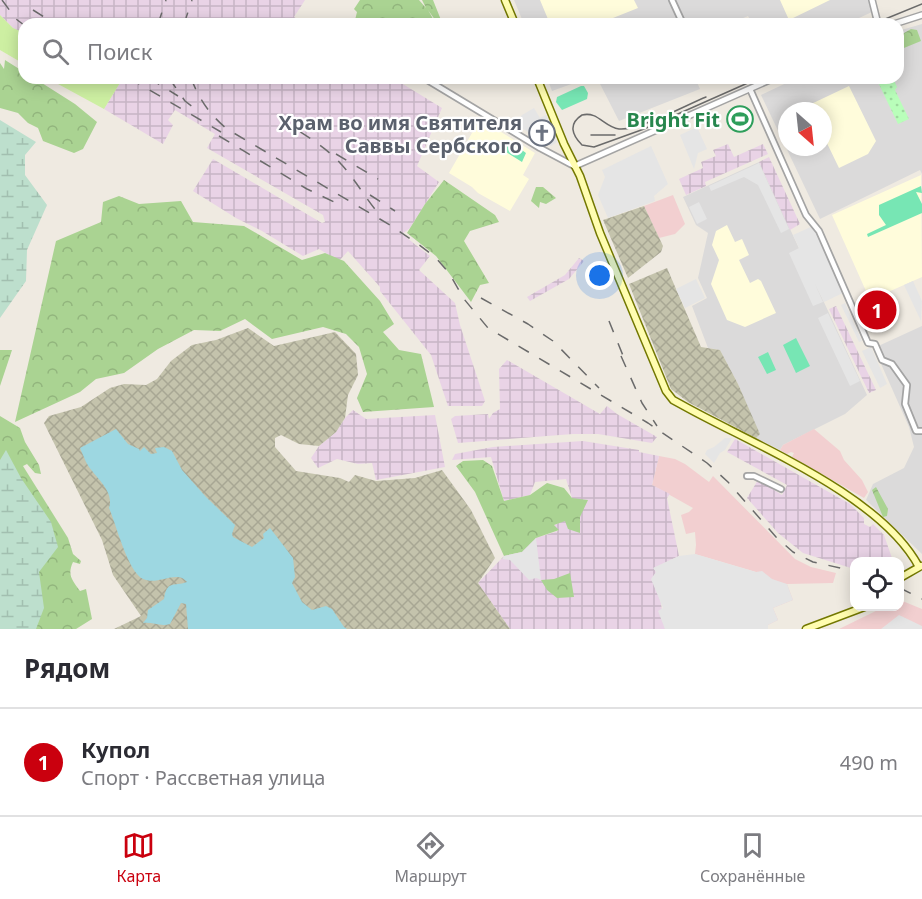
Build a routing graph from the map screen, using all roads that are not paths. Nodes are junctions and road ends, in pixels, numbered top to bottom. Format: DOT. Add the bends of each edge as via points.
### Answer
graph roads {
  1 [pos="505,0"];
  2 [pos="672,0"];
  3 [pos="872,0"];
  4 [pos="922,15"];
  5 [pos="512,18"];
  6 [pos="680,18"];
  7 [pos="876,18"];
  8 [pos="904,21"];
  9 [pos="434,84"];
  10 [pos="539,84"];
  11 [pos="757,84"];
  12 [pos="750,89"];
  13 [pos="576,166"];
  14 [pos="922,430"];
  15 [pos="747,476"];
  16 [pos="781,489"];
  17 [pos="920,566"];
  18 [pos="904,576"];
  19 [pos="854,611"];
  20 [pos="806,629"];
  1 -- 5 [label="main road"];
  2 -- 6 [label="street"];
  3 -- 7 [label="street"];
  4 -- 8 [label="street"];
  9 -- 13 [label="street"];
  10 -- 13 [label="main road"];
  11 -- 12 [label="street"];
  12 -- 13 [label="street"];
  12 -- 14 [label="street" via="868,343 875,344 882,360 892,364 902,376 907,385 905,404 916,431"];
  13 -- 17 [label="main road" via="666,392 673,400 850,497 896,537"];
  15 -- 16 [label="street"];
  17 -- 18 [label="main road"];
  19 -- 20 [label="main road"];
}
